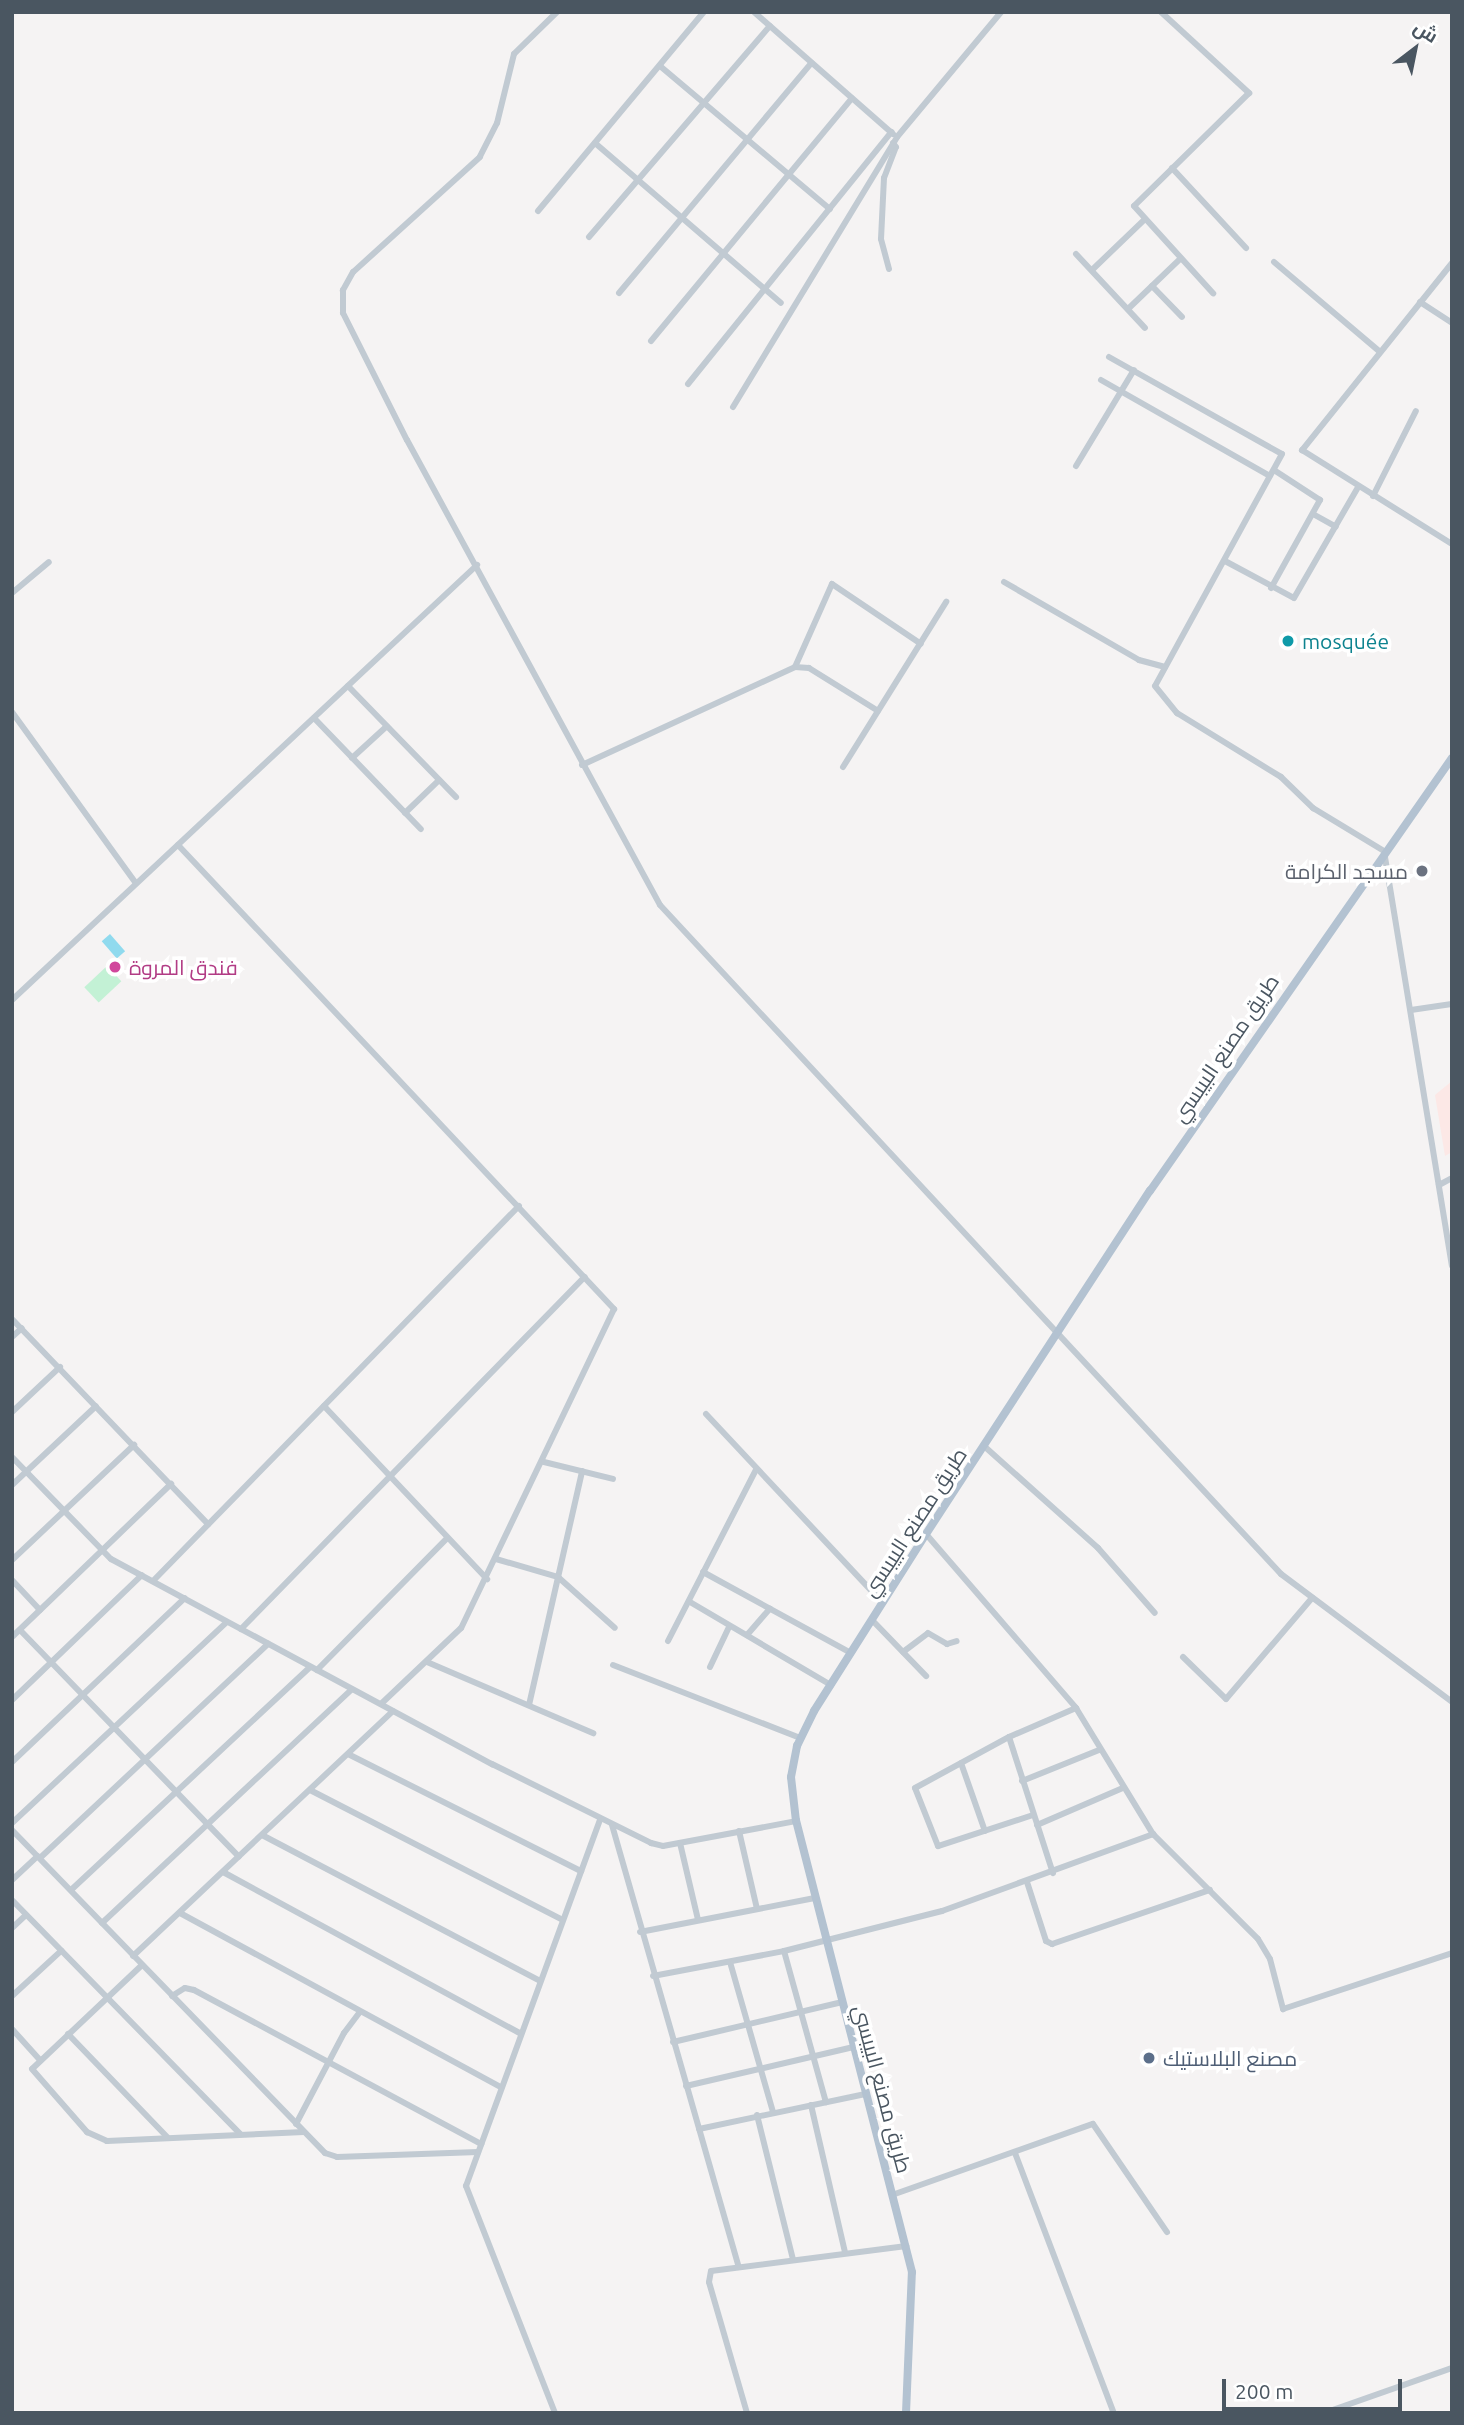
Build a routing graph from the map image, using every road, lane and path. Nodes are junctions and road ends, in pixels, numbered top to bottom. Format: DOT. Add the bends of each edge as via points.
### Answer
graph roads {
  1 [pos="557,12"];
  2 [pos="704,12"];
  3 [pos="754,12"];
  4 [pos="1001,12"];
  5 [pos="1161,12"];
  6 [pos="769,26"];
  7 [pos="811,63"];
  8 [pos="660,66"];
  9 [pos="852,97"];
  10 [pos="703,104"];
  11 [pos="894,137"];
  12 [pos="745,139"];
  13 [pos="595,143"];
  14 [pos="1172,169"];
  15 [pos="876,170"];
  16 [pos="884,174"];
  17 [pos="789,176"];
  18 [pos="638,182"];
  19 [pos="830,209"];
  20 [pos="538,211"];
  21 [pos="680,218"];
  22 [pos="1144,220"];
  23 [pos="589,237"];
  24 [pos="1246,248"];
  25 [pos="722,253"];
  26 [pos="1076,254"];
  27 [pos="1180,259"];
  28 [pos="1274,262"];
  29 [pos="1452,263"];
  30 [pos="889,269"];
  31 [pos="1092,270"];
  32 [pos="1152,286"];
  33 [pos="764,288"];
  34 [pos="619,293"];
  35 [pos="1213,293"];
  36 [pos="1420,302"];
  37 [pos="781,303"];
  38 [pos="1128,309"];
  39 [pos="1182,317"];
  40 [pos="1452,323"];
  41 [pos="1145,328"];
  42 [pos="651,341"];
  43 [pos="1380,352"];
  44 [pos="1109,357"];
  45 [pos="1134,370"];
  46 [pos="1101,380"];
  47 [pos="688,384"];
  48 [pos="1122,392"];
  49 [pos="733,407"];
  50 [pos="1416,411"];
  51 [pos="1076,466"];
  52 [pos="1272,473"];
  53 [pos="1358,487"];
  54 [pos="1373,496"];
  55 [pos="1313,514"];
  56 [pos="1336,527"];
  57 [pos="1452,544"];
  58 [pos="1226,561"];
  59 [pos="50,562"];
  60 [pos="477,565"];
  61 [pos="1004,582"];
  62 [pos="1271,588"];
  63 [pos="12,593"];
  64 [pos="946,602"];
  65 [pos="921,644"];
  66 [pos="795,667"];
  67 [pos="1165,667"];
  68 [pos="348,685"];
  69 [pos="878,711"];
  70 [pos="12,712"];
  71 [pos="314,718"];
  72 [pos="387,726"];
  73 [pos="352,758"];
  74 [pos="1452,758"];
  75 [pos="582,765"];
  76 [pos="843,767"];
  77 [pos="439,780"];
  78 [pos="456,797"];
  79 [pos="405,813"];
  80 [pos="421,829"];
  81 [pos="178,845"];
  82 [pos="1384,851"];
  83 [pos="136,883"];
  84 [pos="12,1000"];
  85 [pos="1452,1004"];
  86 [pos="1411,1010"];
  87 [pos="1452,1178"];
  88 [pos="1439,1185"];
  89 [pos="519,1206"];
  90 [pos="1452,1216"];
  91 [pos="1444,1220"];
  92 [pos="1452,1265"];
  93 [pos="586,1277"];
  94 [pos="12,1319"];
  95 [pos="22,1328"];
  96 [pos="1057,1331"];
  97 [pos="12,1337"];
  98 [pos="60,1367"];
  99 [pos="96,1406"];
  100 [pos="324,1406"];
  101 [pos="12,1412"];
  102 [pos="706,1414"];
  103 [pos="134,1445"];
  104 [pos="984,1446"];
  105 [pos="12,1457"];
  106 [pos="544,1462"];
  107 [pos="756,1470"];
  108 [pos="582,1471"];
  109 [pos="26,1472"];
  110 [pos="390,1476"];
  111 [pos="613,1479"];
  112 [pos="171,1484"];
  113 [pos="12,1485"];
  114 [pos="64,1511"];
  115 [pos="208,1524"];
  116 [pos="926,1534"];
  117 [pos="447,1538"];
  118 [pos="101,1551"];
  119 [pos="496,1559"];
  120 [pos="12,1560"];
  121 [pos="703,1572"];
  122 [pos="142,1575"];
  123 [pos="558,1577"];
  124 [pos="487,1579"];
  125 [pos="12,1580"];
  126 [pos="153,1581"];
  127 [pos="185,1598"];
  128 [pos="1311,1598"];
  129 [pos="690,1602"];
  130 [pos="883,1602"];
  131 [pos="770,1609"];
  132 [pos="40,1610"];
  133 [pos="1155,1613"];
  134 [pos="872,1620"];
  135 [pos="227,1622"];
  136 [pos="729,1627"];
  137 [pos="615,1628"];
  138 [pos="241,1629"];
  139 [pos="20,1630"];
  140 [pos="747,1636"];
  141 [pos="12,1637"];
  142 [pos="957,1641"];
  143 [pos="668,1642"];
  144 [pos="268,1644"];
  145 [pos="904,1652"];
  146 [pos="851,1653"];
  147 [pos="1183,1657"];
  148 [pos="427,1662"];
  149 [pos="51,1663"];
  150 [pos="613,1665"];
  151 [pos="710,1667"];
  152 [pos="314,1669"];
  153 [pos="926,1676"];
  154 [pos="831,1685"];
  155 [pos="352,1689"];
  156 [pos="82,1696"];
  157 [pos="12,1700"];
  158 [pos="1452,1702"];
  159 [pos="381,1704"];
  160 [pos="529,1705"];
  161 [pos="1076,1709"];
  162 [pos="393,1711"];
  163 [pos="114,1728"];
  164 [pos="593,1733"];
  165 [pos="1009,1737"];
  166 [pos="800,1738"];
  167 [pos="1099,1750"];
  168 [pos="348,1754"];
  169 [pos="145,1760"];
  170 [pos="12,1762"];
  171 [pos="961,1763"];
  172 [pos="1022,1781"];
  173 [pos="1123,1788"];
  174 [pos="310,1790"];
  175 [pos="175,1793"];
  176 [pos="1033,1815"];
  177 [pos="600,1819"];
  178 [pos="796,1821"];
  179 [pos="12,1823"];
  180 [pos="207,1825"];
  181 [pos="612,1825"];
  182 [pos="1037,1825"];
  183 [pos="12,1829"];
  184 [pos="739,1830"];
  185 [pos="985,1831"];
  186 [pos="1153,1834"];
  187 [pos="262,1835"];
  188 [pos="680,1843"];
  189 [pos="39,1857"];
  190 [pos="239,1857"];
  191 [pos="580,1871"];
  192 [pos="223,1872"];
  193 [pos="1053,1873"];
  194 [pos="12,1880"];
  195 [pos="1027,1882"];
  196 [pos="71,1890"];
  197 [pos="1209,1890"];
  198 [pos="815,1898"];
  199 [pos="12,1900"];
  200 [pos="757,1909"];
  201 [pos="180,1913"];
  202 [pos="26,1915"];
  203 [pos="563,1920"];
  204 [pos="698,1920"];
  205 [pos="102,1923"];
  206 [pos="12,1928"];
  207 [pos="640,1932"];
  208 [pos="825,1941"];
  209 [pos="61,1951"];
  210 [pos="784,1951"];
  211 [pos="1452,1953"];
  212 [pos="133,1956"];
  213 [pos="730,1962"];
  214 [pos="142,1965"];
  215 [pos="653,1976"];
  216 [pos="540,1981"];
  217 [pos="12,1996"];
  218 [pos="173,1996"];
  219 [pos="106,1999"];
  220 [pos="842,2003"];
  221 [pos="360,2012"];
  222 [pos="800,2013"];
  223 [pos="748,2025"];
  224 [pos="12,2029"];
  225 [pos="68,2034"];
  226 [pos="521,2034"];
  227 [pos="673,2042"];
  228 [pos="854,2047"];
  229 [pos="813,2058"];
  230 [pos="40,2060"];
  231 [pos="329,2062"];
  232 [pos="760,2068"];
  233 [pos="686,2086"];
  234 [pos="501,2087"];
  235 [pos="865,2094"];
  236 [pos="826,2102"];
  237 [pos="811,2105"];
  238 [pos="773,2112"];
  239 [pos="757,2116"];
  240 [pos="296,2124"];
  241 [pos="699,2129"];
  242 [pos="304,2132"];
  243 [pos="240,2134"];
  244 [pos="168,2137"];
  245 [pos="481,2144"];
  246 [pos="478,2152"];
  247 [pos="1015,2152"];
  248 [pos="892,2195"];
  249 [pos="1167,2232"];
  250 [pos="906,2246"];
  251 [pos="845,2252"];
  252 [pos="793,2259"];
  253 [pos="738,2265"];
  254 [pos="1452,2368"];
  255 [pos="555,2413"];
  256 [pos="747,2413"];
  257 [pos="906,2413"];
  258 [pos="1114,2413"];
  259 [pos="1324,2413"];
  1 -- 60 [label="street" via="514,54 496,123 480,157 353,272 343,290 343,313"];
  2 -- 8 [label="street"];
  3 -- 6 [label="street"];
  4 -- 11 [label="street"];
  5 -- 14 [label="street" via="1249,93"];
  6 -- 7 [label="street"];
  6 -- 10 [label="street"];
  7 -- 9 [label="street"];
  7 -- 12 [label="street"];
  8 -- 10 [label="street"];
  8 -- 13 [label="street"];
  9 -- 11 [label="street"];
  9 -- 17 [label="street"];
  10 -- 12 [label="street"];
  10 -- 18 [label="street"];
  11 -- 15 [label="street"];
  11 -- 16 [label="street" via="896,147"];
  11 -- 19 [label="street"];
  12 -- 17 [label="street"];
  12 -- 21 [label="street"];
  13 -- 18 [label="street"];
  13 -- 20 [label="street"];
  14 -- 22 [label="street" via="1136,202 1136,211"];
  14 -- 24 [label="street"];
  15 -- 16 [label="street"];
  15 -- 49 [label="street"];
  16 -- 30 [label="street" via="881,247"];
  17 -- 19 [label="street"];
  17 -- 25 [label="street"];
  18 -- 21 [label="street"];
  18 -- 23 [label="street"];
  19 -- 33 [label="street"];
  21 -- 25 [label="street"];
  21 -- 34 [label="street"];
  22 -- 27 [label="street"];
  22 -- 31 [label="street"];
  25 -- 33 [label="street"];
  25 -- 42 [label="street"];
  26 -- 31 [label="street"];
  27 -- 32 [label="street"];
  27 -- 35 [label="street"];
  28 -- 43 [label="street"];
  29 -- 36 [label="street"];
  31 -- 38 [label="street"];
  32 -- 38 [label="street"];
  32 -- 39 [label="street"];
  33 -- 37 [label="street"];
  33 -- 47 [label="street"];
  36 -- 40 [label="street"];
  36 -- 43 [label="street"];
  38 -- 41 [label="street"];
  43 -- 53 [label="street" via="1302,450"];
  44 -- 45 [label="street"];
  45 -- 48 [label="street"];
  45 -- 52 [label="street" via="1280,452"];
  46 -- 48 [label="street"];
  48 -- 51 [label="street"];
  48 -- 52 [label="street"];
  50 -- 54 [label="street"];
  52 -- 55 [label="street" via="1318,497"];
  52 -- 58 [label="street"];
  53 -- 54 [label="street"];
  53 -- 56 [label="street"];
  54 -- 57 [label="street"];
  55 -- 56 [label="street"];
  55 -- 62 [label="street"];
  56 -- 62 [label="street" via="1297,597"];
  58 -- 62 [label="street"];
  58 -- 67 [label="street"];
  59 -- 63 [label="street"];
  60 -- 68 [label="street"];
  60 -- 75 [label="street"];
  61 -- 67 [label="street" via="1139,660"];
  64 -- 65 [label="street"];
  65 -- 66 [label="street" via="832,583"];
  65 -- 69 [label="street"];
  66 -- 69 [label="street" via="809,668"];
  66 -- 75 [label="street"];
  67 -- 82 [label="street" via="1156,689 1177,713 1281,777 1313,808"];
  68 -- 71 [label="street"];
  68 -- 72 [label="street"];
  69 -- 76 [label="street"];
  70 -- 83 [label="street"];
  71 -- 73 [label="street"];
  71 -- 81 [label="street"];
  72 -- 73 [label="street"];
  72 -- 77 [label="street"];
  73 -- 79 [label="street"];
  74 -- 82 [label="main road, طريق مصنع البيبسي"];
  75 -- 96 [label="street" via="660,905"];
  77 -- 78 [label="street"];
  77 -- 79 [label="street"];
  79 -- 80 [label="street"];
  81 -- 83 [label="street"];
  81 -- 89 [label="street"];
  82 -- 86 [label="street"];
  82 -- 96 [label="main road, طريق مصنع البيبسي"];
  83 -- 84 [label="street"];
  85 -- 86 [label="street"];
  86 -- 88 [label="street"];
  87 -- 88 [label="street"];
  88 -- 91 [label="street"];
  89 -- 93 [label="street"];
  89 -- 100 [label="street"];
  90 -- 91 [label="street"];
  91 -- 92 [label="street"];
  93 -- 106 [label="street" via="615,1313"];
  93 -- 110 [label="street"];
  94 -- 95 [label="street"];
  95 -- 97 [label="street"];
  95 -- 98 [label="street"];
  96 -- 104 [label="main road, طريق مصنع البيبسي"];
  96 -- 128 [label="street" via="1281,1574"];
  98 -- 99 [label="street"];
  98 -- 101 [label="street"];
  99 -- 103 [label="street"];
  99 -- 109 [label="street"];
  100 -- 110 [label="street"];
  100 -- 115 [label="street"];
  102 -- 107 [label="street"];
  103 -- 112 [label="street"];
  103 -- 114 [label="street"];
  104 -- 116 [label="main road, طريق مصنع البيبسي"];
  104 -- 133 [label="street" via="1098,1548"];
  105 -- 109 [label="street"];
  106 -- 108 [label="street"];
  106 -- 119 [label="street"];
  107 -- 121 [label="street"];
  107 -- 130 [label="street"];
  108 -- 111 [label="street"];
  108 -- 123 [label="street"];
  109 -- 113 [label="street"];
  109 -- 114 [label="street"];
  110 -- 117 [label="street"];
  110 -- 138 [label="street"];
  112 -- 115 [label="street"];
  112 -- 118 [label="street"];
  114 -- 118 [label="street"];
  114 -- 120 [label="street"];
  115 -- 126 [label="street"];
  116 -- 130 [label="main road, طريق مصنع البيبسي"];
  116 -- 161 [label="street"];
  117 -- 124 [label="street"];
  117 -- 152 [label="street"];
  118 -- 122 [label="street"];
  118 -- 132 [label="street"];
  119 -- 123 [label="street"];
  119 -- 124 [label="street"];
  121 -- 129 [label="street"];
  121 -- 131 [label="street"];
  122 -- 126 [label="street"];
  122 -- 149 [label="street"];
  123 -- 137 [label="street"];
  123 -- 160 [label="street"];
  124 -- 148 [label="street" via="461,1628"];
  125 -- 132 [label="street"];
  126 -- 127 [label="street"];
  127 -- 135 [label="street"];
  127 -- 156 [label="street"];
  128 -- 147 [label="street" via="1231,1697 1223,1698"];
  128 -- 158 [label="street"];
  129 -- 136 [label="street"];
  129 -- 143 [label="street"];
  130 -- 134 [label="main road, طريق مصنع البيبسي"];
  131 -- 140 [label="street"];
  131 -- 146 [label="street"];
  132 -- 139 [label="street"];
  134 -- 145 [label="street"];
  134 -- 146 [label="main road, طريق مصنع البيبسي"];
  135 -- 138 [label="street"];
  135 -- 163 [label="street"];
  136 -- 140 [label="street"];
  136 -- 151 [label="street"];
  138 -- 144 [label="street"];
  139 -- 141 [label="street"];
  139 -- 149 [label="street"];
  140 -- 154 [label="street"];
  142 -- 145 [label="street" via="949,1644 928,1633"];
  144 -- 152 [label="street"];
  144 -- 169 [label="street"];
  145 -- 153 [label="street"];
  146 -- 154 [label="main road, طريق مصنع البيبسي"];
  148 -- 159 [label="street"];
  148 -- 160 [label="street"];
  149 -- 156 [label="street"];
  149 -- 157 [label="street"];
  150 -- 166 [label="street"];
  152 -- 155 [label="street"];
  152 -- 175 [label="street"];
  154 -- 166 [label="main road, طريق مصنع البيبسي"];
  155 -- 159 [label="street"];
  155 -- 180 [label="street"];
  156 -- 163 [label="street"];
  156 -- 170 [label="street"];
  159 -- 162 [label="street"];
  160 -- 164 [label="street"];
  161 -- 165 [label="street"];
  161 -- 167 [label="street"];
  162 -- 168 [label="street"];
  162 -- 177 [label="street"];
  163 -- 169 [label="street"];
  163 -- 179 [label="street"];
  165 -- 171 [label="street"];
  165 -- 172 [label="street"];
  166 -- 178 [label="main road, طريق مصنع البيبسي" via="791,1777"];
  167 -- 172 [label="street"];
  167 -- 173 [label="street"];
  168 -- 174 [label="street"];
  168 -- 191 [label="street"];
  169 -- 175 [label="street"];
  169 -- 189 [label="street"];
  171 -- 185 [label="street"];
  171 -- 185 [label="street" via="917,1785 922,1816 937,1846"];
  172 -- 176 [label="street"];
  173 -- 182 [label="street"];
  173 -- 186 [label="street"];
  174 -- 187 [label="street"];
  174 -- 203 [label="street"];
  175 -- 180 [label="street"];
  175 -- 196 [label="street"];
  176 -- 182 [label="street"];
  176 -- 185 [label="street"];
  177 -- 181 [label="street"];
  177 -- 191 [label="street"];
  178 -- 184 [label="street"];
  178 -- 198 [label="main road, طريق مصنع البيبسي"];
  180 -- 190 [label="street"];
  180 -- 205 [label="street"];
  181 -- 188 [label="street" via="657,1846"];
  181 -- 207 [label="street"];
  182 -- 193 [label="street"];
  183 -- 189 [label="street"];
  184 -- 188 [label="street"];
  184 -- 200 [label="street"];
  186 -- 193 [label="street"];
  186 -- 197 [label="street"];
  187 -- 190 [label="street"];
  187 -- 216 [label="street"];
  188 -- 204 [label="street"];
  189 -- 194 [label="street"];
  189 -- 196 [label="street"];
  190 -- 192 [label="street"];
  191 -- 203 [label="street"];
  192 -- 201 [label="street"];
  192 -- 226 [label="street"];
  193 -- 195 [label="street"];
  195 -- 197 [label="street" via="1046,1941 1052,1944"];
  195 -- 208 [label="street"];
  196 -- 205 [label="street"];
  197 -- 211 [label="street" via="1244,1923 1270,1959 1283,2009"];
  198 -- 200 [label="street"];
  198 -- 208 [label="main road, طريق مصنع البيبسي"];
  199 -- 202 [label="street"];
  200 -- 204 [label="street"];
  201 -- 212 [label="street"];
  201 -- 221 [label="street"];
  202 -- 206 [label="street"];
  202 -- 209 [label="street"];
  203 -- 216 [label="street"];
  204 -- 207 [label="street"];
  205 -- 212 [label="street"];
  207 -- 215 [label="street"];
  208 -- 210 [label="street"];
  208 -- 220 [label="main road, طريق مصنع البيبسي"];
  209 -- 217 [label="street"];
  209 -- 219 [label="street"];
  210 -- 213 [label="street"];
  210 -- 222 [label="street"];
  212 -- 214 [label="street"];
  213 -- 215 [label="street"];
  213 -- 223 [label="street"];
  214 -- 218 [label="street"];
  214 -- 219 [label="street"];
  215 -- 227 [label="street"];
  216 -- 226 [label="street"];
  218 -- 231 [label="street" via="191,1989"];
  218 -- 240 [label="street"];
  219 -- 225 [label="street"];
  219 -- 243 [label="street"];
  220 -- 222 [label="street"];
  220 -- 228 [label="main road, طريق مصنع البيبسي"];
  221 -- 231 [label="street"];
  221 -- 234 [label="street"];
  222 -- 223 [label="street"];
  222 -- 229 [label="street"];
  223 -- 227 [label="street"];
  223 -- 232 [label="street"];
  224 -- 230 [label="street"];
  225 -- 230 [label="street"];
  225 -- 244 [label="street"];
  226 -- 234 [label="street"];
  227 -- 233 [label="street"];
  228 -- 229 [label="street"];
  228 -- 235 [label="main road, طريق مصنع البيبسي"];
  229 -- 232 [label="street"];
  229 -- 236 [label="street"];
  230 -- 244 [label="street" via="33,2075 93,2137 107,2141"];
  231 -- 240 [label="street"];
  231 -- 245 [label="street"];
  232 -- 233 [label="street"];
  232 -- 238 [label="street"];
  233 -- 241 [label="street"];
  234 -- 245 [label="street"];
  235 -- 236 [label="street"];
  235 -- 248 [label="main road, طريق مصنع البيبسي"];
  236 -- 237 [label="street"];
  237 -- 238 [label="street"];
  237 -- 251 [label="street"];
  238 -- 239 [label="street"];
  239 -- 241 [label="street"];
  239 -- 252 [label="street"];
  240 -- 242 [label="street"];
  241 -- 253 [label="street"];
  242 -- 243 [label="street"];
  242 -- 246 [label="street" via="325,2153 337,2157"];
  243 -- 244 [label="street"];
  245 -- 246 [label="street"];
  246 -- 255 [label="street" via="466,2186 470,2204"];
  247 -- 248 [label="street"];
  247 -- 249 [label="street" via="1094,2124"];
  247 -- 258 [label="street"];
  248 -- 250 [label="main road, طريق مصنع البيبسي"];
  250 -- 251 [label="street"];
  250 -- 257 [label="main road, طريق مصنع البيبسي" via="912,2288"];
  251 -- 252 [label="street"];
  252 -- 253 [label="street"];
  253 -- 256 [label="street" via="716,2268 708,2276"];
  254 -- 259 [label="street"];
}
